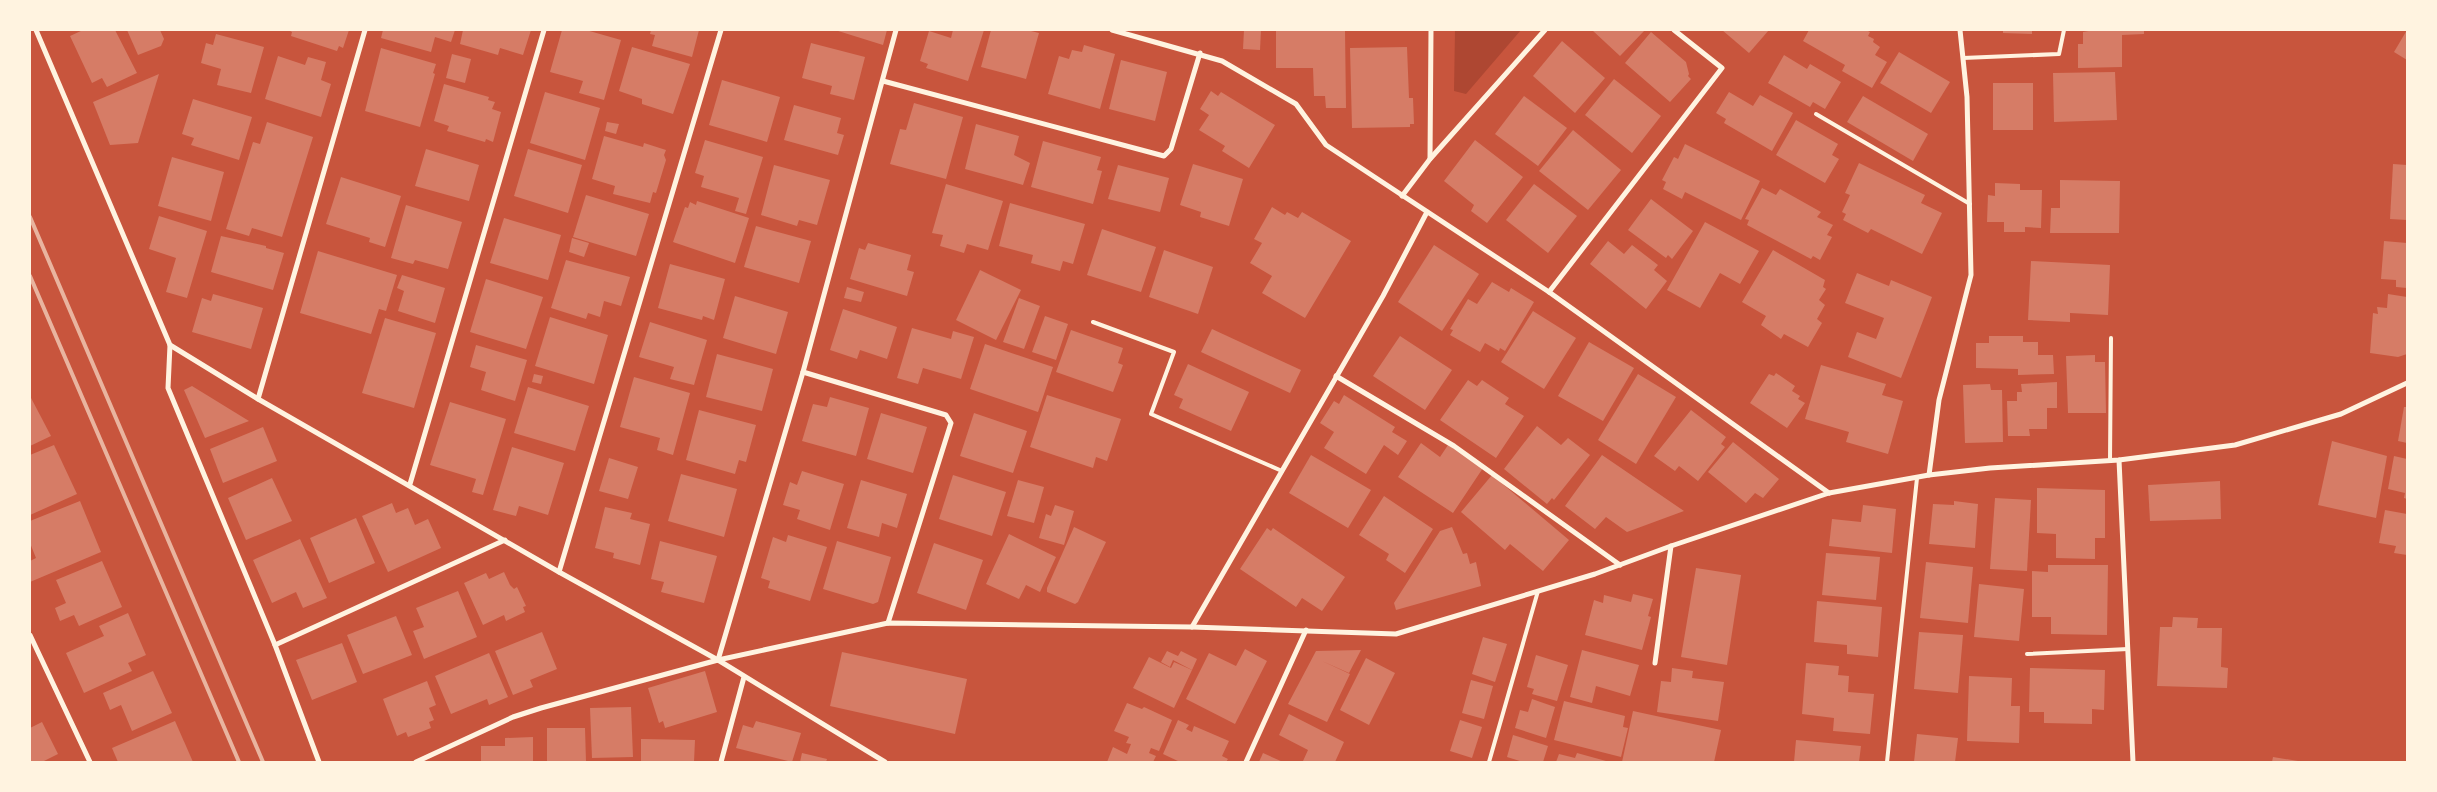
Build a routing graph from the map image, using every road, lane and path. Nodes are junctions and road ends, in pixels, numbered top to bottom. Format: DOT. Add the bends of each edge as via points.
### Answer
graph roads {
  1 [pos="36,30"];
  2 [pos="366,30"];
  3 [pos="544,30"];
  4 [pos="721,30"];
  5 [pos="896,30"];
  6 [pos="1112,30"];
  7 [pos="1431,30"];
  8 [pos="1544,30"];
  9 [pos="1674,30"];
  10 [pos="1960,30"];
  11 [pos="2064,30"];
  12 [pos="1200,54"];
  13 [pos="1963,58"];
  14 [pos="883,81"];
  15 [pos="1816,114"];
  16 [pos="1430,159"];
  17 [pos="1402,196"];
  18 [pos="1970,204"];
  19 [pos="1427,212"];
  20 [pos="1549,292"];
  21 [pos="1094,322"];
  22 [pos="2111,338"];
  23 [pos="170,345"];
  24 [pos="803,372"];
  25 [pos="1336,376"];
  26 [pos="2407,383"];
  27 [pos="258,399"];
  28 [pos="2110,460"];
  29 [pos="2119,460"];
  30 [pos="1282,471"];
  31 [pos="1929,475"];
  32 [pos="1917,478"];
  33 [pos="410,484"];
  34 [pos="1829,493"];
  35 [pos="505,540"];
  36 [pos="1671,546"];
  37 [pos="1620,565"];
  38 [pos="559,572"];
  39 [pos="1538,591"];
  40 [pos="888,623"];
  41 [pos="1192,627"];
  42 [pos="1306,630"];
  43 [pos="30,634"];
  44 [pos="275,645"];
  45 [pos="2128,649"];
  46 [pos="2027,654"];
  47 [pos="718,660"];
  48 [pos="1655,663"];
  49 [pos="744,677"];
  50 [pos="90,762"];
  51 [pos="319,762"];
  52 [pos="416,762"];
  53 [pos="721,762"];
  54 [pos="885,762"];
  55 [pos="1246,762"];
  56 [pos="1489,762"];
  57 [pos="1887,762"];
  58 [pos="2133,762"];
  1 -- 23 [label="street"];
  2 -- 27 [label="street"];
  3 -- 33 [label="street"];
  4 -- 38 [label="street"];
  5 -- 14 [label="street"];
  6 -- 12 [label="street"];
  7 -- 16 [label="street"];
  8 -- 16 [label="street"];
  9 -- 20 [label="street" via="1722,68"];
  10 -- 13 [label="street"];
  11 -- 13 [label="lane" via="2059,54"];
  12 -- 14 [label="street" via="1171,149 1164,156"];
  12 -- 17 [label="street" via="1222,61 1296,104 1326,145"];
  13 -- 18 [label="street"];
  14 -- 24 [label="street"];
  15 -- 18 [label="lane"];
  16 -- 17 [label="street"];
  17 -- 19 [label="street"];
  18 -- 31 [label="street" via="1971,275 1938,400"];
  19 -- 20 [label="street"];
  19 -- 25 [label="street"];
  20 -- 34 [label="street"];
  21 -- 30 [label="lane" via="1174,352 1151,414"];
  22 -- 28 [label="lane"];
  23 -- 27 [label="street"];
  23 -- 44 [label="street" via="168,388"];
  24 -- 40 [label="street" via="946,415 951,423"];
  24 -- 47 [label="street"];
  25 -- 30 [label="street"];
  25 -- 37 [label="street" via="1454,446"];
  26 -- 29 [label="street" via="2340,414 2235,444"];
  27 -- 33 [label="street"];
  28 -- 29 [label="street"];
  28 -- 31 [label="street"];
  29 -- 45 [label="street"];
  30 -- 41 [label="street"];
  31 -- 32 [label="street"];
  32 -- 34 [label="street"];
  32 -- 57 [label="lane"];
  33 -- 35 [label="street"];
  34 -- 36 [label="street"];
  35 -- 38 [label="street"];
  35 -- 44 [label="street"];
  36 -- 37 [label="street"];
  36 -- 48 [label="street"];
  37 -- 39 [label="street"];
  38 -- 47 [label="street"];
  39 -- 42 [label="street" via="1396,634"];
  39 -- 56 [label="lane"];
  40 -- 41 [label="street"];
  40 -- 47 [label="street"];
  41 -- 42 [label="street"];
  42 -- 55 [label="street"];
  43 -- 50 [label="street"];
  44 -- 51 [label="street"];
  45 -- 46 [label="lane"];
  45 -- 58 [label="street"];
  47 -- 49 [label="street"];
  47 -- 52 [label="street" via="513,717"];
  49 -- 53 [label="street"];
  49 -- 54 [label="street"];
}
